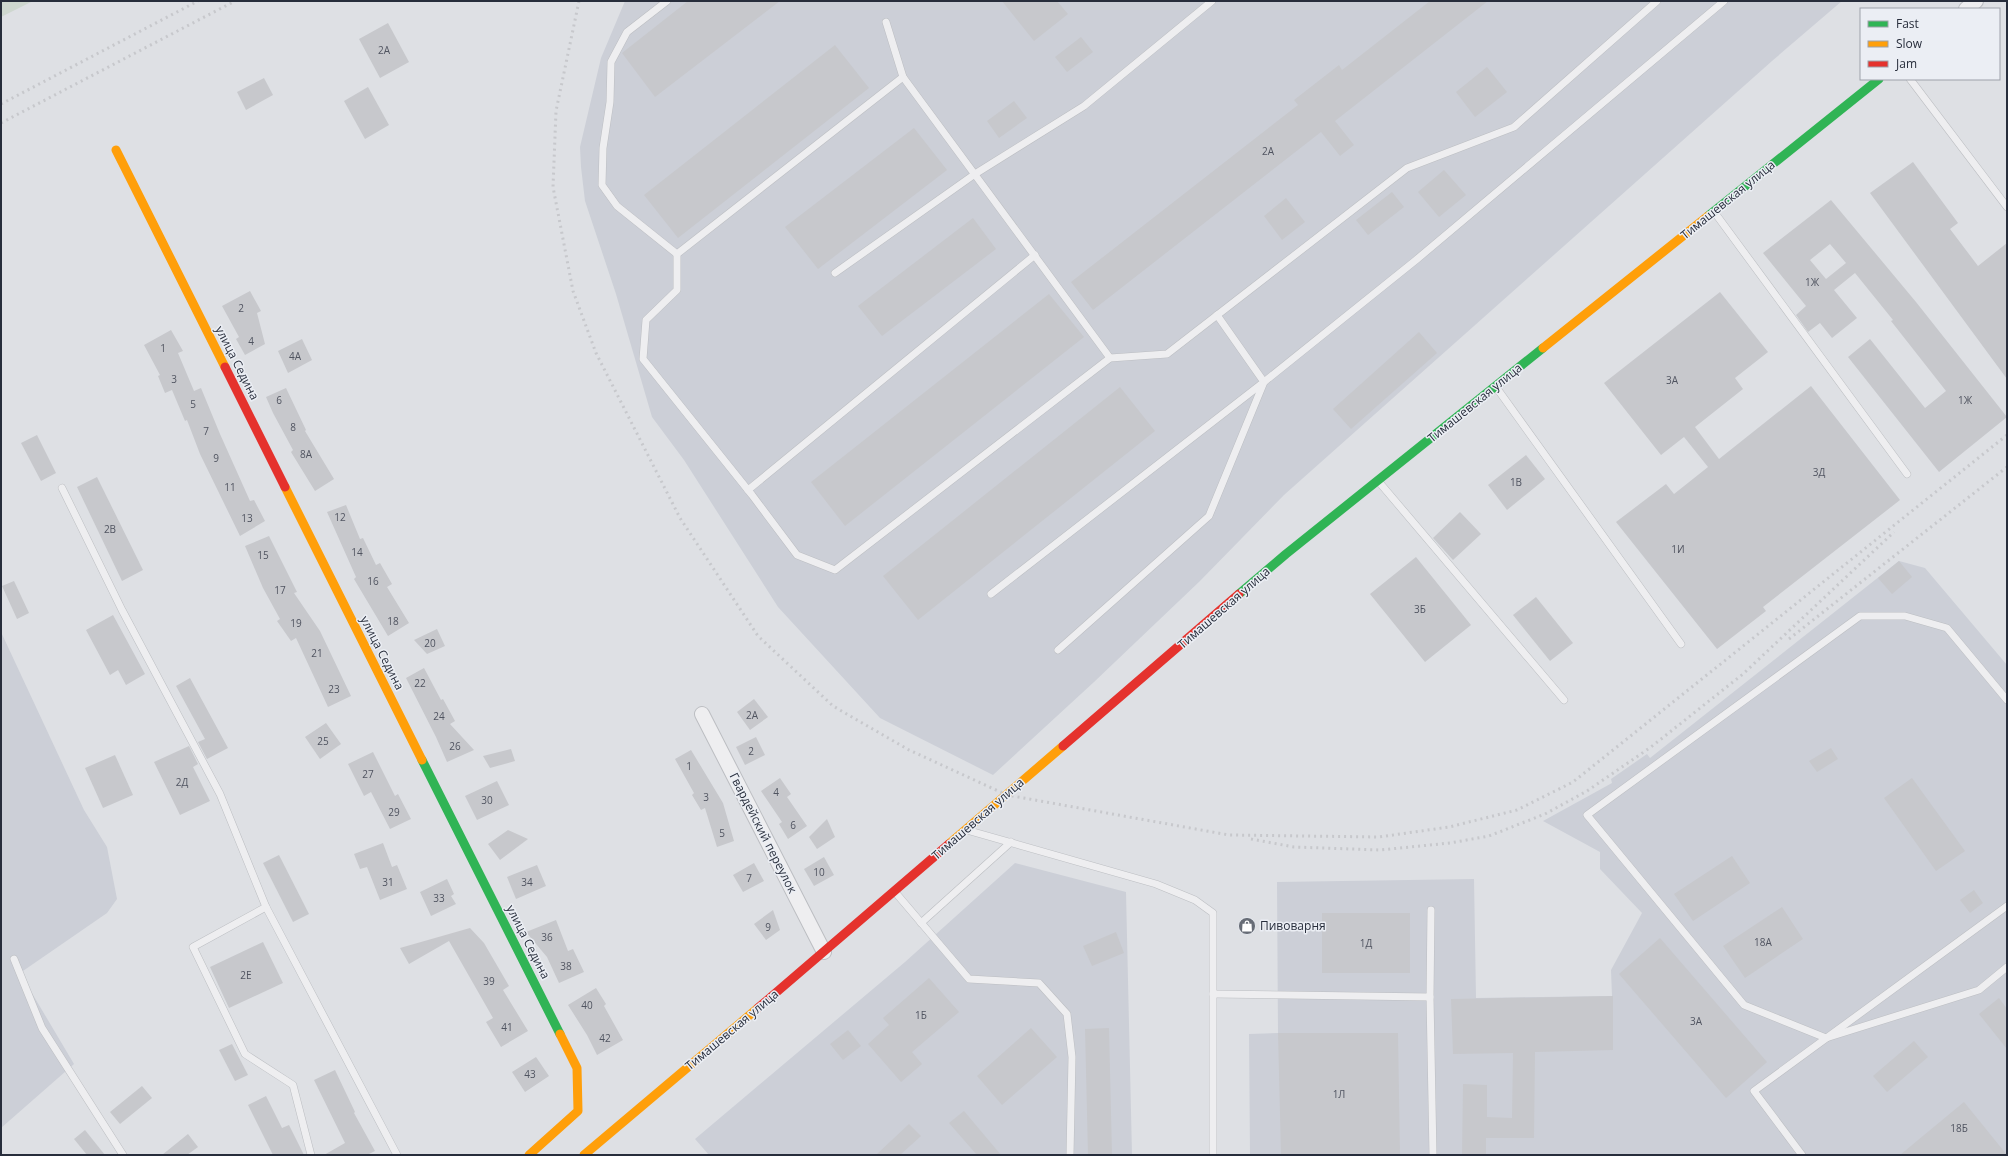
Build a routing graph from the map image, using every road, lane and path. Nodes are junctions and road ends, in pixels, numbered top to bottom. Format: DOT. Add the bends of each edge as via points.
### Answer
graph roads {
  1 [pos="667,1"];
  2 [pos="1212,1"];
  3 [pos="1657,1"];
  4 [pos="1724,1"];
  5 [pos="1976,1"];
  6 [pos="1967,8"];
  7 [pos="886,22"];
  8 [pos="903,77"];
  9 [pos="1878,80"];
  10 [pos="1911,80"];
  11 [pos="116,150"];
  12 [pos="975,174"];
  13 [pos="2007,207"];
  14 [pos="1714,211"];
  15 [pos="677,254"];
  16 [pos="1035,255"];
  17 [pos="835,273"];
  18 [pos="1217,315"];
  19 [pos="1110,358"];
  20 [pos="1264,382"];
  21 [pos="1496,386"];
  22 [pos="1906,474"];
  23 [pos="1377,481"];
  24 [pos="62,488"];
  25 [pos="748,490"];
  26 [pos="991,594"];
  27 [pos="1680,644"];
  28 [pos="1058,650"];
  29 [pos="1564,700"];
  30 [pos="2007,700"];
  31 [pos="702,714"];
  32 [pos="966,830"];
  33 [pos="1011,842"];
  34 [pos="895,891"];
  35 [pos="2007,906"];
  36 [pos="266,907"];
  37 [pos="1431,910"];
  38 [pos="921,923"];
  39 [pos="824,952"];
  40 [pos="14,959"];
  41 [pos="2007,967"];
  42 [pos="1213,994"];
  43 [pos="1430,997"];
  44 [pos="1826,1038"];
  45 [pos="123,1155"];
  46 [pos="311,1155"];
  47 [pos="397,1155"];
  48 [pos="529,1155"];
  49 [pos="584,1155"];
  50 [pos="1070,1155"];
  51 [pos="1213,1155"];
  52 [pos="1433,1155"];
  53 [pos="1802,1155"];
  1 -- 15 [label="lane" via="627,32 611,62 602,185 617,206"];
  2 -- 12 [label="lane" via="1084,106"];
  3 -- 18 [label="lane" via="1514,127 1407,168"];
  4 -- 20 [label="lane" via="1416,260"];
  5 -- 6 [label="street"];
  7 -- 8 [label="lane"];
  8 -- 12 [label="lane"];
  8 -- 15 [label="lane"];
  9 -- 14 [label="street, Тимашевская улица"];
  10 -- 13 [label="lane"];
  11 -- 48 [label="street, улица Седина" via="578,1068 578,1111"];
  12 -- 16 [label="lane"];
  12 -- 17 [label="lane"];
  14 -- 21 [label="street, Тимашевская улица"];
  14 -- 22 [label="lane"];
  15 -- 25 [label="lane" via="677,290 646,320 644,359"];
  16 -- 19 [label="lane"];
  16 -- 25 [label="lane"];
  18 -- 19 [label="lane" via="1167,354"];
  18 -- 20 [label="lane"];
  19 -- 25 [label="lane" via="835,570 797,554"];
  20 -- 26 [label="lane"];
  20 -- 28 [label="lane" via="1209,516"];
  21 -- 23 [label="street, Тимашевская улица"];
  21 -- 27 [label="lane"];
  23 -- 29 [label="lane"];
  23 -- 32 [label="street, Тимашевская улица" via="1286,554"];
  24 -- 36 [label="lane" via="122,610 220,794"];
  30 -- 44 [label="lane" via="1947,628 1905,616 1860,616 1587,815 1744,1005"];
  31 -- 39 [label="street, Гвардейский переулок"];
  32 -- 33 [label="lane"];
  32 -- 34 [label="street, Тимашевская улица"];
  33 -- 38 [label="lane"];
  33 -- 42 [label="lane" via="1156,884 1195,900 1213,913"];
  34 -- 38 [label="lane"];
  34 -- 39 [label="street, Тимашевская улица"];
  35 -- 44 [label="lane"];
  36 -- 46 [label="lane" via="193,947 245,1054 292,1085"];
  36 -- 47 [label="lane"];
  37 -- 43 [label="lane"];
  38 -- 50 [label="lane" via="968,979 1039,984 1067,1014 1072,1057"];
  39 -- 49 [label="street, Тимашевская улица"];
  40 -- 45 [label="lane" via="42,1028"];
  41 -- 44 [label="lane" via="1979,990"];
  42 -- 43 [label="lane"];
  42 -- 51 [label="lane"];
  43 -- 52 [label="lane"];
  44 -- 53 [label="lane" via="1754,1090"];
}
